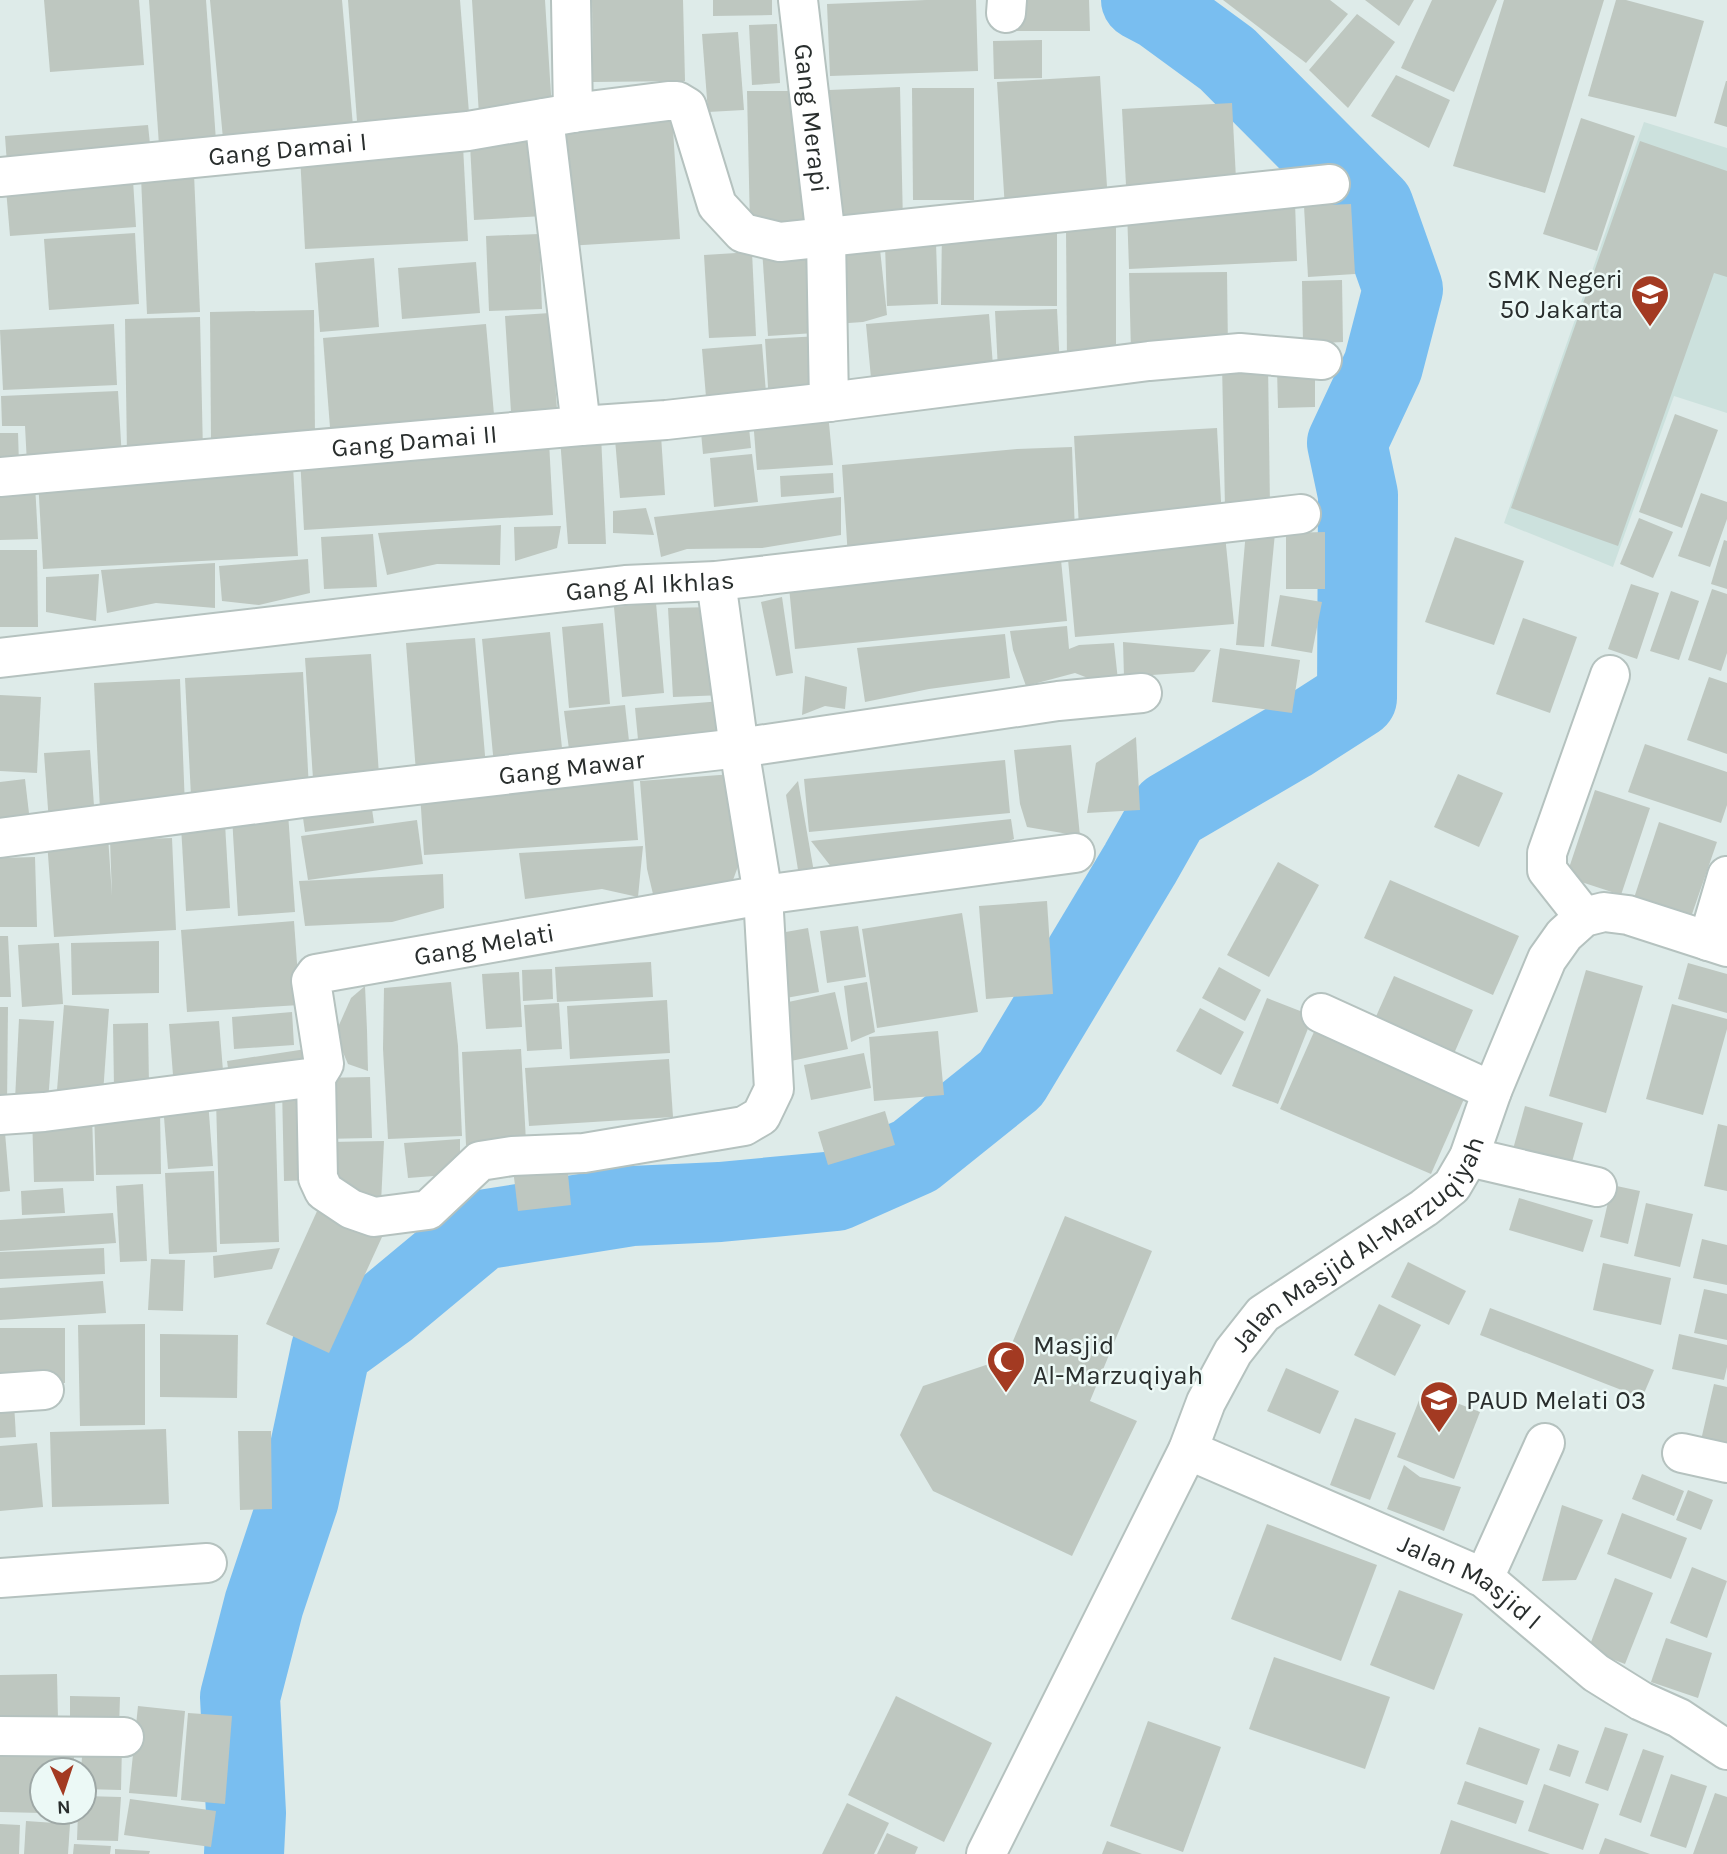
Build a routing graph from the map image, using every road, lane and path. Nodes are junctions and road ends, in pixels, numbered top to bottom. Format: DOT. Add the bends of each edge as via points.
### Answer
graph roads {
  1 [pos="571,0"];
  2 [pos="798,0"];
  3 [pos="559,115"];
  4 [pos="0,177"];
  5 [pos="1330,184"];
  6 [pos="826,238"];
  7 [pos="1322,360"];
  8 [pos="829,402"];
  9 [pos="582,426"];
  10 [pos="0,477"];
  11 [pos="1301,514"];
  12 [pos="716,581"];
  13 [pos="0,658"];
  14 [pos="1610,675"];
  15 [pos="1142,693"];
  16 [pos="739,748"];
  17 [pos="0,838"];
  18 [pos="1075,853"];
  19 [pos="1727,876"];
  20 [pos="763,895"];
  21 [pos="1584,917"];
  22 [pos="1717,944"];
  23 [pos="1321,1013"];
  24 [pos="316,1077"];
  25 [pos="1492,1091"];
  26 [pos="0,1115"];
  27 [pos="1469,1157"];
  28 [pos="1597,1187"];
  29 [pos="44,1390"];
  30 [pos="0,1393"];
  31 [pos="1545,1443"];
  32 [pos="1188,1450"];
  33 [pos="1682,1453"];
  34 [pos="1727,1463"];
  35 [pos="207,1563"];
  36 [pos="0,1578"];
  37 [pos="1484,1578"];
  38 [pos="0,1735"];
  39 [pos="124,1737"];
  40 [pos="1727,1750"];
  41 [pos="986,1854"];
  1 -- 3 [label="street"];
  2 -- 6 [label="street, Gang Merapi"];
  3 -- 4 [label="street, Gang Damai I" via="468,131"];
  3 -- 6 [label="street, Gang Damai I" via="677,101 687,107 717,205 743,233 780,242"];
  3 -- 9 [label="street"];
  5 -- 6 [label="street, Gang Damai I"];
  6 -- 8 [label="street, Gang Merapi"];
  7 -- 8 [label="street, Gang Damai II" via="1240,353 1175,358"];
  8 -- 9 [label="street, Gang Damai II"];
  9 -- 10 [label="street, Gang Damai II"];
  11 -- 12 [label="street, Gang Al Ikhlas"];
  12 -- 13 [label="street, Gang Al Ikhlas" via="625,585"];
  12 -- 16 [label="street, Gang Melati"];
  14 -- 21 [label="street" via="1547,853 1547,870"];
  15 -- 16 [label="street, Gang Mawar"];
  16 -- 17 [label="street, Gang Mawar"];
  16 -- 20 [label="street, Gang Melati"];
  18 -- 20 [label="street, Gang Melati"];
  19 -- 22 [label="street"];
  20 -- 24 [label="street, Gang Melati" via="316,974 311,981 324,1064"];
  20 -- 24 [label="street, Gang Melati" via="774,1089 761,1116 744,1126 584,1153 480,1161 428,1210 374,1217 351,1209 324,1191 318,1178"];
  21 -- 22 [label="street" via="1604,912 1628,915"];
  21 -- 25 [label="street, Jalan Masjid Al-Marzuqiyah" via="1547,959"];
  23 -- 25 [label="street"];
  24 -- 26 [label="street"];
  25 -- 27 [label="street, Jalan Masjid Al-Marzuqiyah"];
  27 -- 28 [label="street"];
  27 -- 32 [label="street, Jalan Masjid Al-Marzuqiyah" via="1452,1186 1424,1208 1263,1314 1233,1352 1206,1402"];
  29 -- 30 [label="street"];
  31 -- 37 [label="street"];
  32 -- 37 [label="street, Jalan Masjid I"];
  32 -- 41 [label="street, Jalan Masjid Al-Marzuqiyah"];
  33 -- 34 [label="street"];
  35 -- 36 [label="street"];
  37 -- 40 [label="street, Jalan Masjid I" via="1595,1673 1679,1717"];
  38 -- 39 [label="street"];
}
